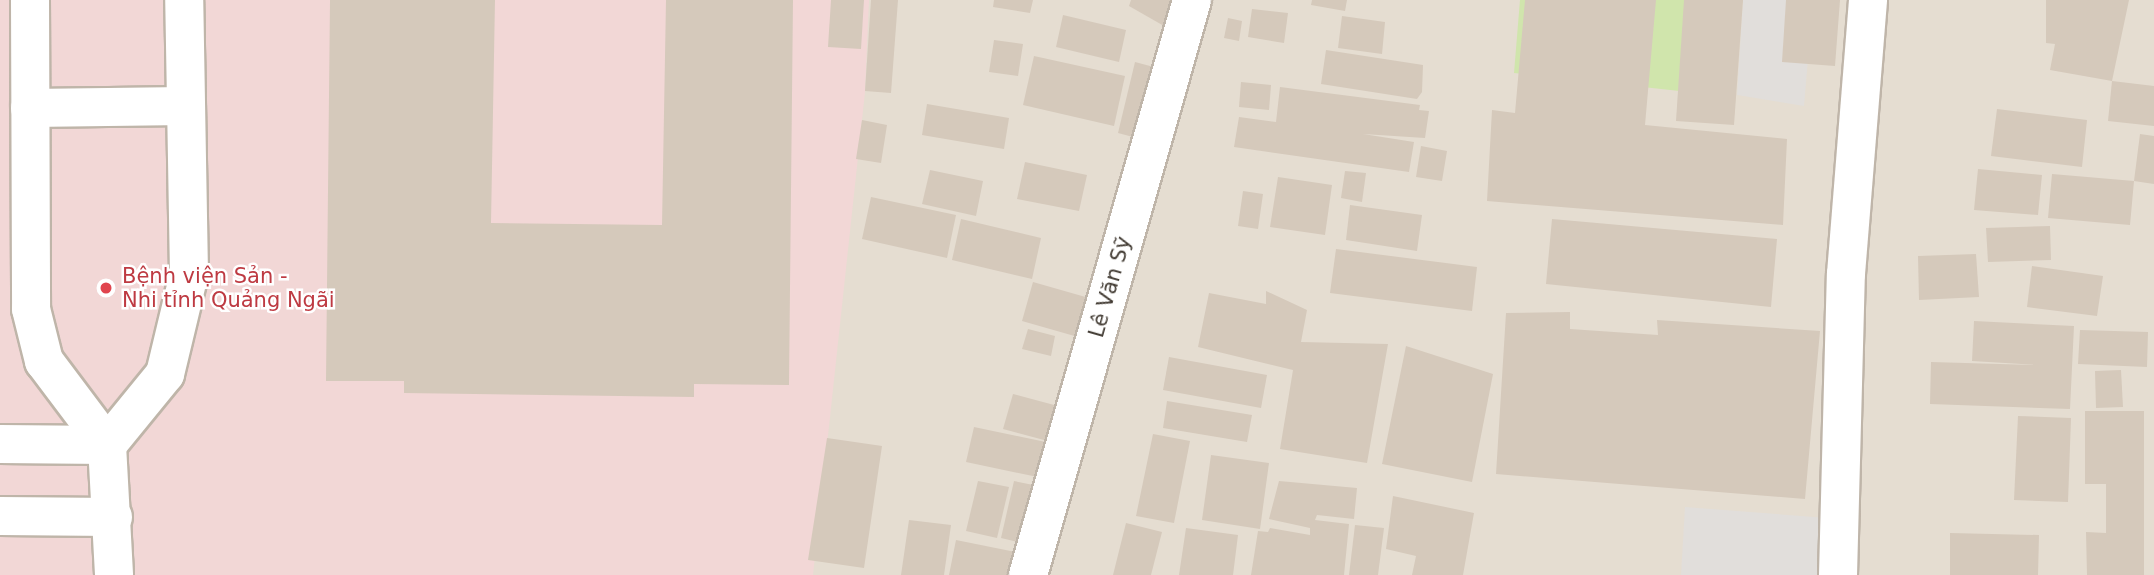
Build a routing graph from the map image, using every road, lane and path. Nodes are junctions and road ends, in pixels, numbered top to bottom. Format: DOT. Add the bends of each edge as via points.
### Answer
graph roads {
  1 [pos="30,0"];
  2 [pos="184,0"];
  3 [pos="1192,0"];
  4 [pos="1868,0"];
  5 [pos="186,106"];
  6 [pos="30,108"];
  7 [pos="0,444"];
  8 [pos="107,445"];
  9 [pos="0,516"];
  10 [pos="113,517"];
  11 [pos="114,575"];
  12 [pos="1028,575"];
  13 [pos="1838,575"];
  1 -- 6 [label="street"];
  2 -- 5 [label="street"];
  3 -- 12 [label="street, Lê Văn Sỹ"];
  4 -- 13 [label="street" via="1846,274"];
  5 -- 6 [label="street"];
  5 -- 8 [label="street" via="186,287 165,374"];
  6 -- 8 [label="street" via="31,309 44,361"];
  7 -- 8 [label="street"];
  8 -- 10 [label="street"];
  9 -- 10 [label="street"];
  10 -- 11 [label="street"];
}
